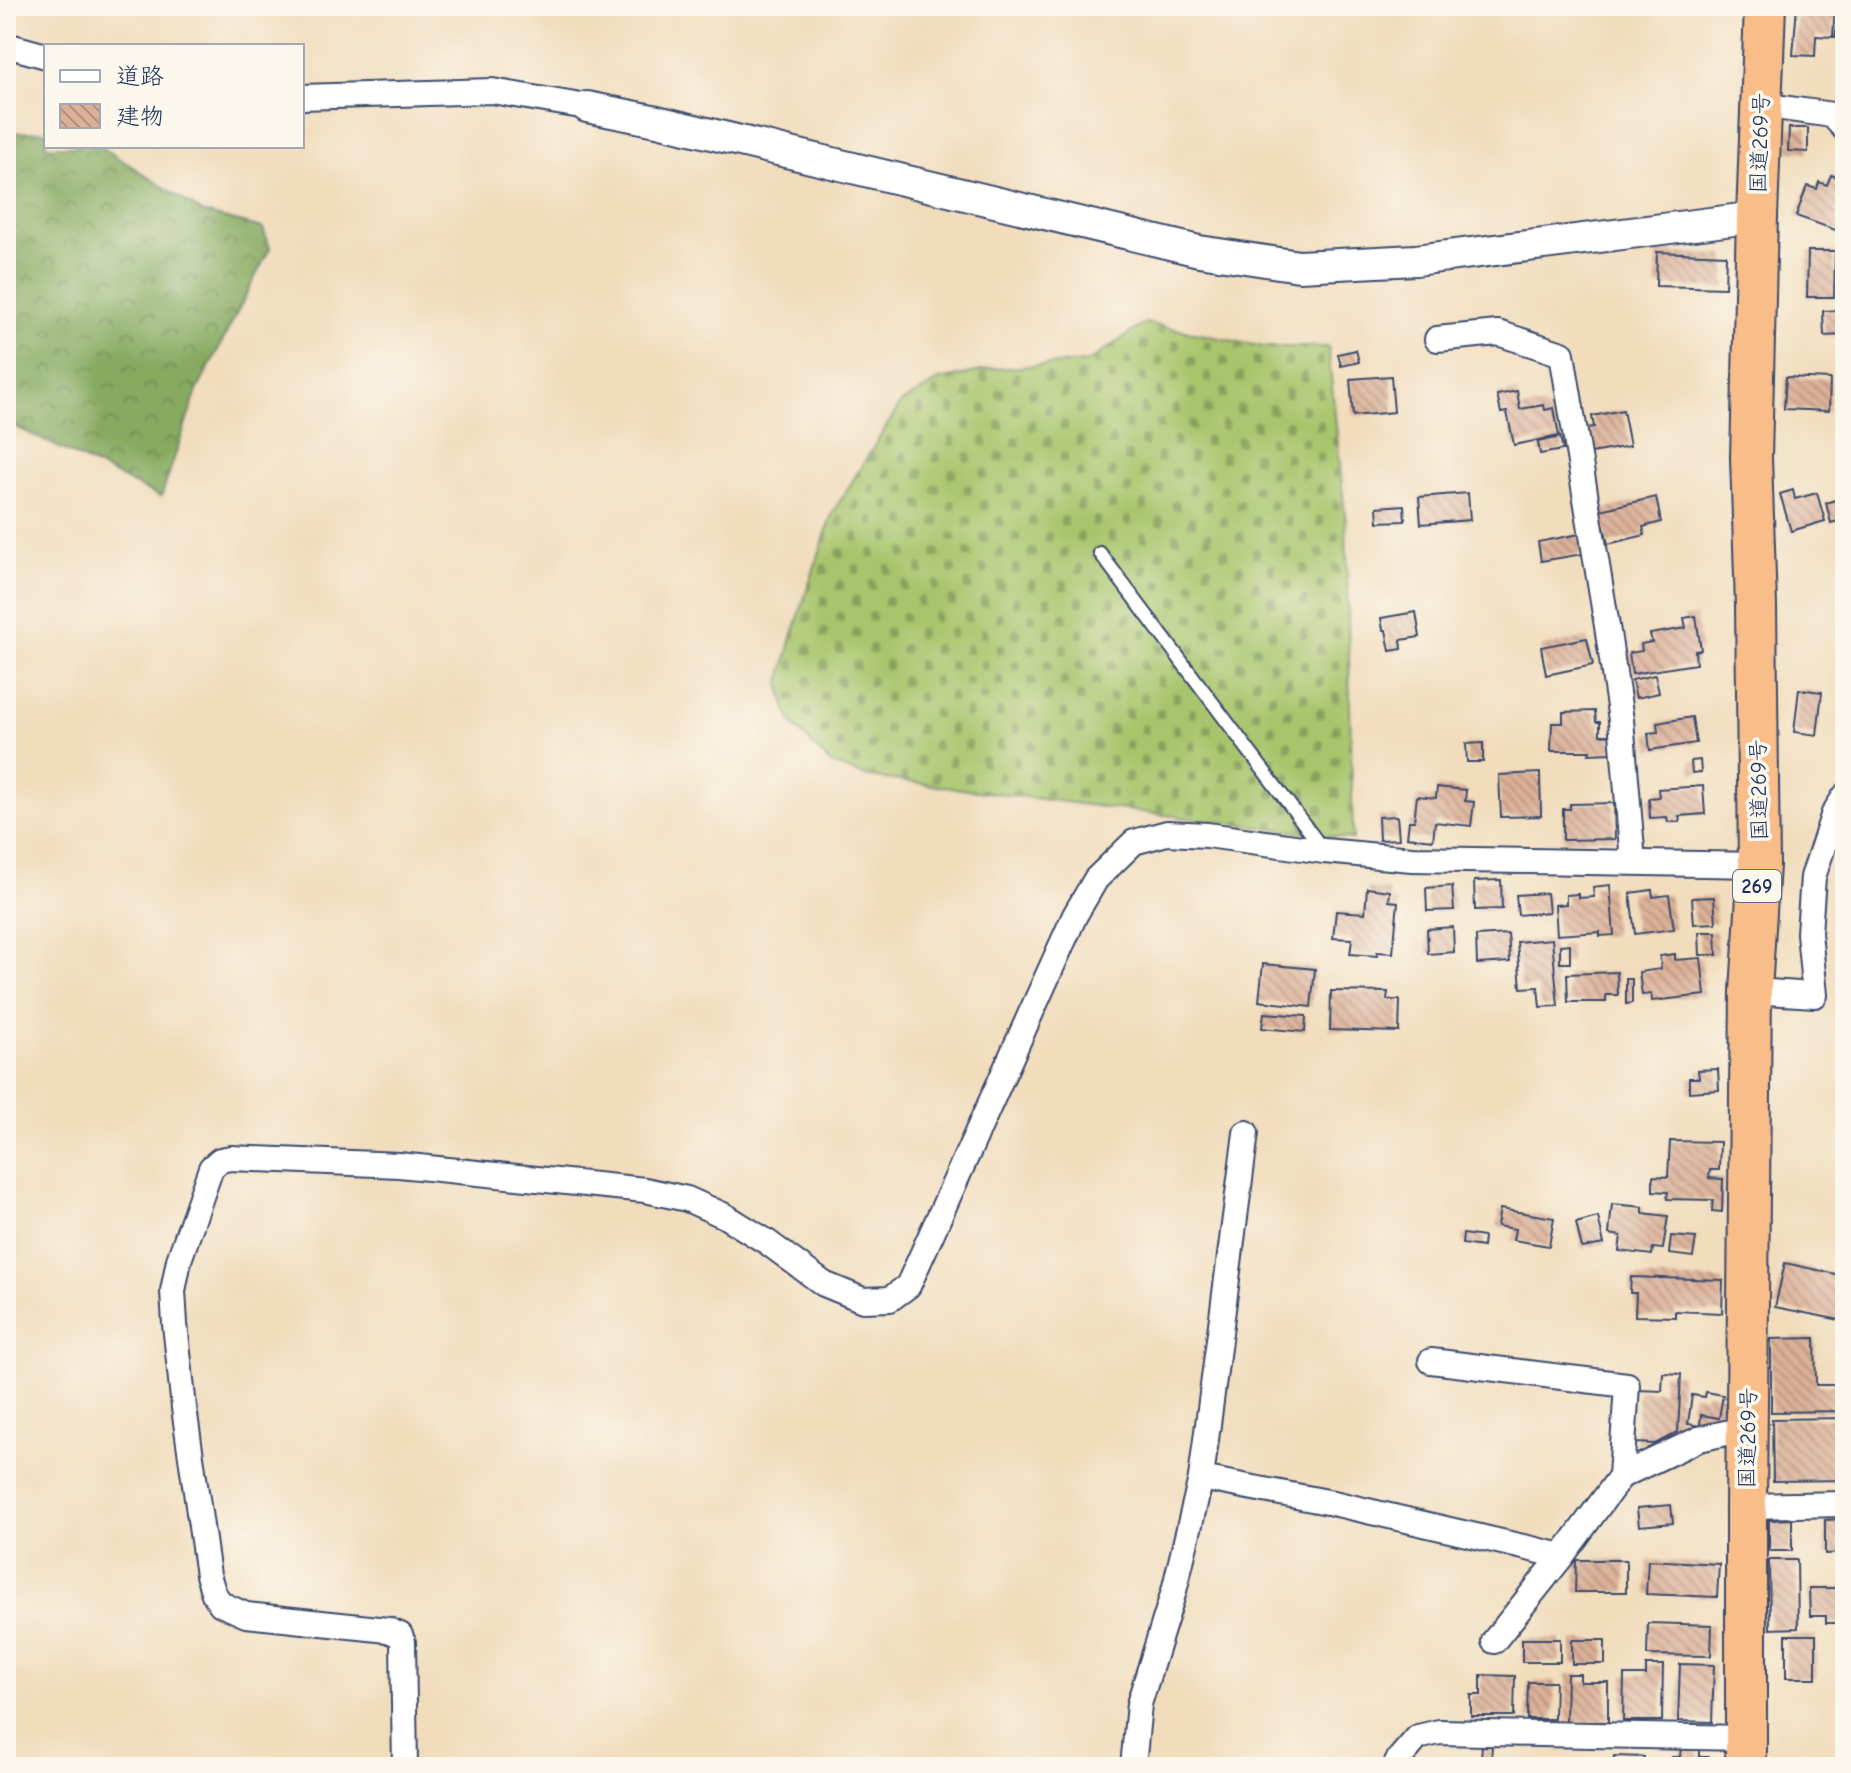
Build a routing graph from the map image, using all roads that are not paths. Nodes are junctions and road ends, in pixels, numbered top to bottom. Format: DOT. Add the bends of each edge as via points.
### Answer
graph roads {
  1 [pos="1765,6"];
  2 [pos="6,45"];
  3 [pos="44,55"];
  4 [pos="304,97"];
  5 [pos="1761,105"];
  6 [pos="587,107"];
  7 [pos="1845,129"];
  8 [pos="1757,217"];
  9 [pos="1437,339"];
  10 [pos="1100,553"];
  11 [pos="1845,796"];
  12 [pos="1324,851"];
  13 [pos="1633,862"];
  14 [pos="1759,865"];
  15 [pos="1751,991"];
  16 [pos="1246,1133"];
  17 [pos="1431,1361"];
  18 [pos="1748,1428"];
  19 [pos="1621,1476"];
  20 [pos="1201,1478"];
  21 [pos="1845,1504"];
  22 [pos="1746,1506"];
  23 [pos="1562,1556"];
  24 [pos="1494,1641"];
  25 [pos="1745,1752"];
  26 [pos="405,1767"];
  27 [pos="1133,1767"];
  28 [pos="1395,1767"];
  1 -- 5 [label="highway, 国道269号 / 269"];
  2 -- 3 [label="street"];
  4 -- 6 [label="street" via="492,91"];
  5 -- 7 [label="street" via="1832,115"];
  5 -- 8 [label="highway, 国道269号 / 269"];
  6 -- 8 [label="street" via="1199,251 1299,266 1416,260"];
  8 -- 14 [label="highway, 国道269号 / 269" via="1751,458"];
  9 -- 13 [label="street" via="1498,333 1562,354 1621,720"];
  10 -- 12 [label="lane"];
  11 -- 15 [label="street" via="1813,877 1809,933 1815,995"];
  12 -- 13 [label="street" via="1412,859"];
  12 -- 26 [label="street" via="1167,833 1134,842 1096,879 908,1286 890,1299 863,1300 824,1284 725,1216 687,1199 645,1190 399,1165 231,1158 211,1168 173,1291 184,1408 214,1594 221,1604 246,1615 400,1635"];
  13 -- 14 [label="street"];
  14 -- 15 [label="highway, 国道269号 / 269"];
  15 -- 18 [label="highway, 国道269号 / 269"];
  16 -- 20 [label="street"];
  17 -- 19 [label="street" via="1627,1385"];
  18 -- 19 [label="street" via="1699,1439"];
  18 -- 22 [label="highway, 国道269号 / 269"];
  19 -- 23 [label="street"];
  20 -- 23 [label="street"];
  20 -- 27 [label="street" via="1139,1704"];
  21 -- 22 [label="street"];
  22 -- 25 [label="highway, 国道269号 / 269"];
  23 -- 24 [label="street"];
  25 -- 28 [label="street" via="1439,1732 1418,1737"];
}
